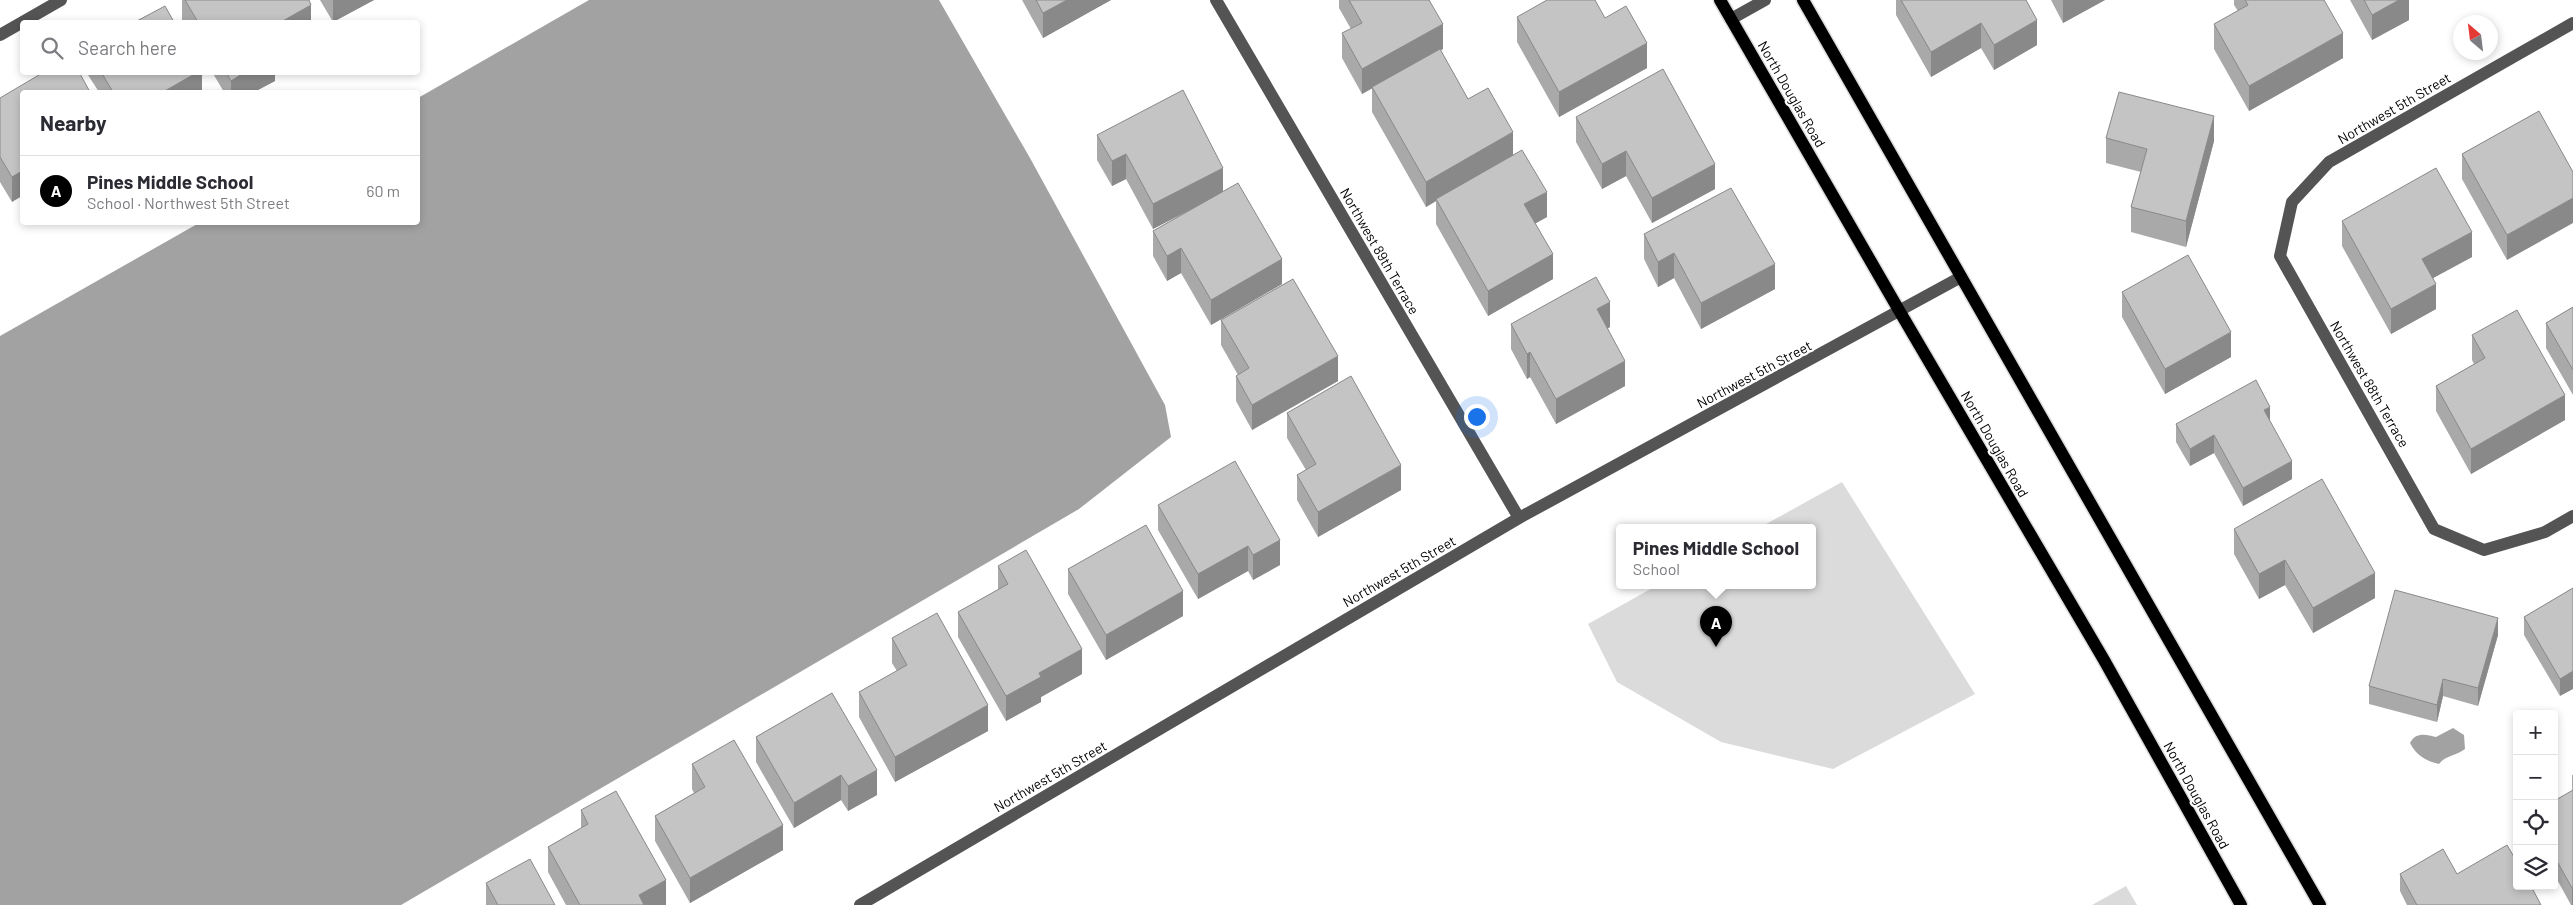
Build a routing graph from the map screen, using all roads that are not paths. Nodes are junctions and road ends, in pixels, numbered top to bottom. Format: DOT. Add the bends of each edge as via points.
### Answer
graph roads {
  1 [pos="61,0"];
  2 [pos="1216,0"];
  3 [pos="1720,0"];
  4 [pos="1766,0"];
  5 [pos="1803,0"];
  6 [pos="1731,19"];
  7 [pos="26,20"];
  8 [pos="2573,23"];
  9 [pos="20,24"];
  10 [pos="0,35"];
  11 [pos="2292,202"];
  12 [pos="1961,277"];
  13 [pos="1900,312"];
  14 [pos="2573,516"];
  15 [pos="1519,518"];
  16 [pos="860,905"];
  17 [pos="2241,905"];
  18 [pos="2320,905"];
  1 -- 7 [label="street"];
  2 -- 15 [label="street, Northwest 89th Terrace"];
  3 -- 6 [label="main road, North Douglas Road"];
  4 -- 6 [label="street"];
  5 -- 12 [label="main road"];
  6 -- 13 [label="main road, North Douglas Road"];
  8 -- 11 [label="street, Northwest 5th Street" via="2329,162"];
  9 -- 10 [label="street"];
  11 -- 14 [label="street, Northwest 88th Terrace" via="2280,256 2434,529 2484,550 2545,532"];
  12 -- 13 [label="street, Northwest 5th Street"];
  12 -- 18 [label="main road"];
  13 -- 15 [label="street, Northwest 5th Street"];
  13 -- 17 [label="main road, North Douglas Road" via="2104,660"];
  15 -- 16 [label="street, Northwest 5th Street"];
}
